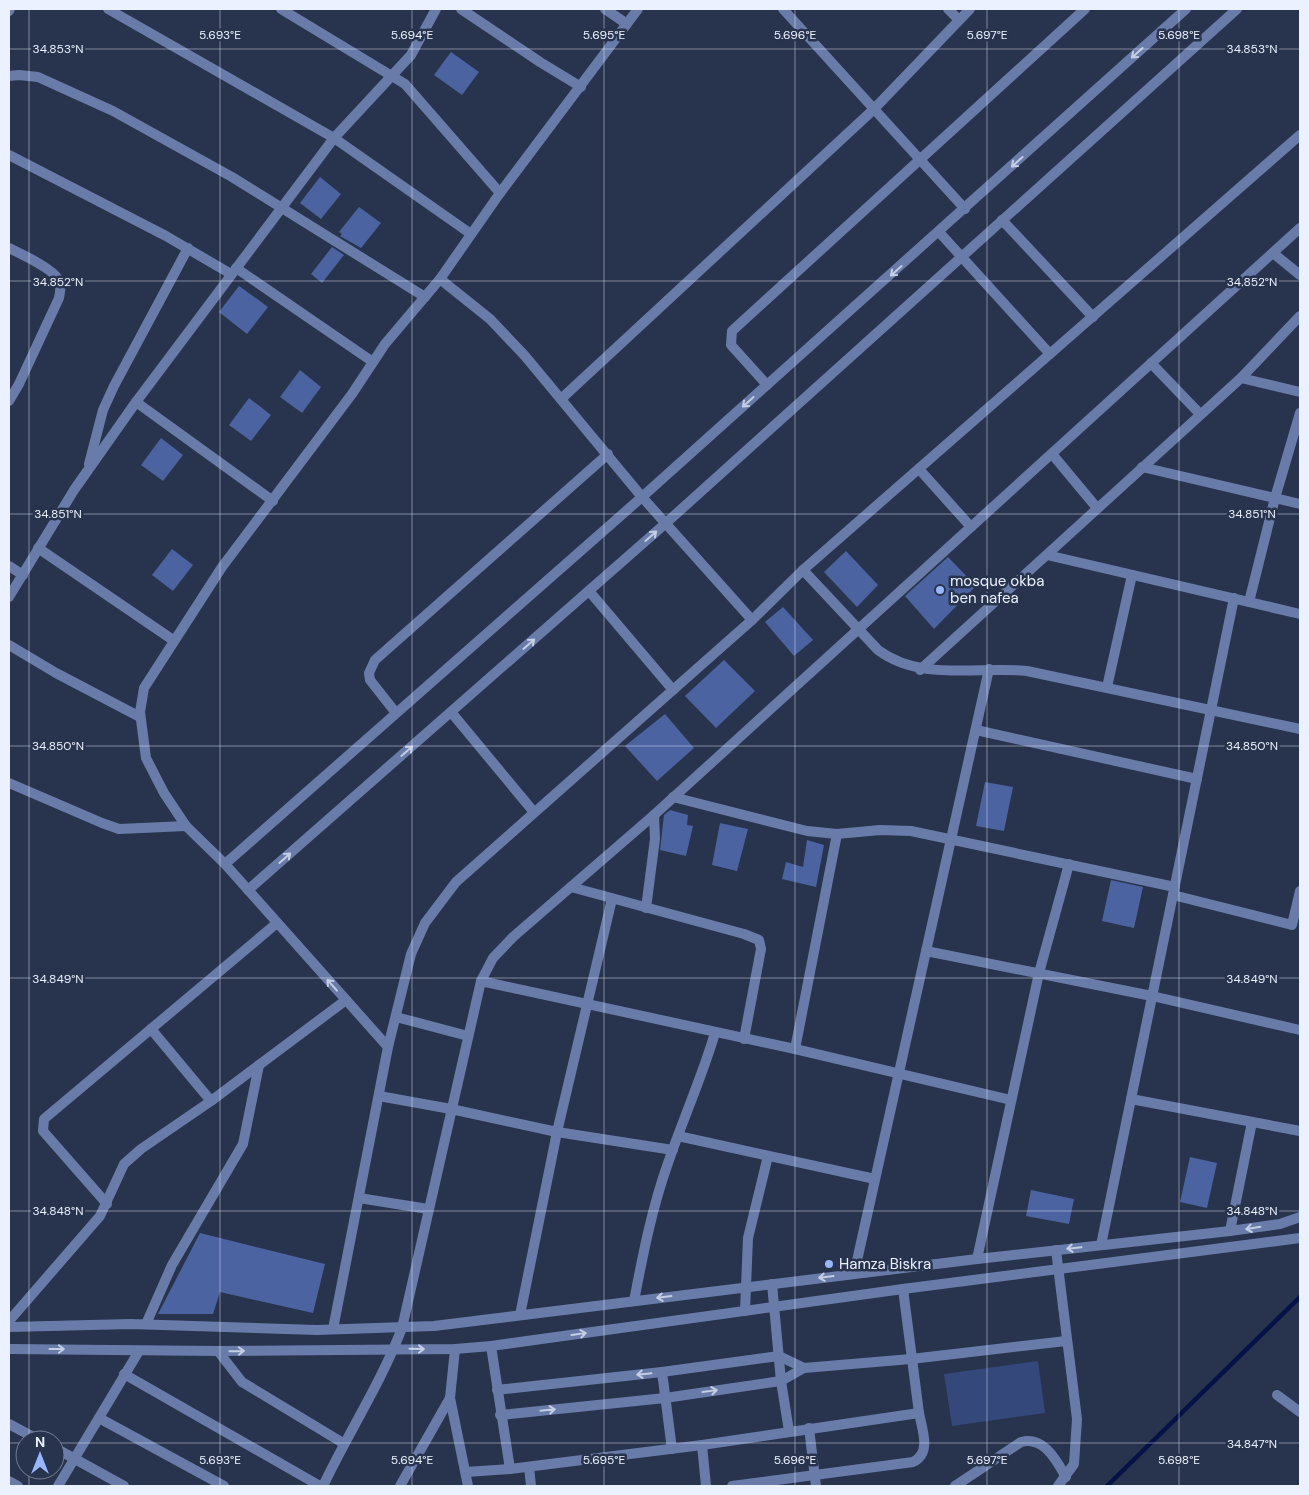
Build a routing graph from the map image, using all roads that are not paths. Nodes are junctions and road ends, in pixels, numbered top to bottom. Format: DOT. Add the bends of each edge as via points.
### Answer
graph roads {
  1 [pos="108,9"];
  2 [pos="436,9"];
  3 [pos="461,9"];
  4 [pos="605,9"];
  5 [pos="638,9"];
  6 [pos="783,9"];
  7 [pos="948,9"];
  8 [pos="970,9"];
  9 [pos="1085,9"];
  10 [pos="1186,9"];
  11 [pos="1237,9"];
  12 [pos="285,10"];
  13 [pos="959,20"];
  14 [pos="627,24"];
  15 [pos="9,76"];
  16 [pos="393,76"];
  17 [pos="581,87"];
  18 [pos="873,110"];
  19 [pos="1300,137"];
  20 [pos="334,138"];
  21 [pos="9,156"];
  22 [pos="921,159"];
  23 [pos="500,193"];
  24 [pos="281,208"];
  25 [pos="965,209"];
  26 [pos="1002,220"];
  27 [pos="1300,228"];
  28 [pos="939,232"];
  29 [pos="471,234"];
  30 [pos="9,248"];
  31 [pos="188,248"];
  32 [pos="1273,253"];
  33 [pos="963,256"];
  34 [pos="234,271"];
  35 [pos="1300,275"];
  36 [pos="440,279"];
  37 [pos="425,297"];
  38 [pos="1300,316"];
  39 [pos="1093,317"];
  40 [pos="1050,354"];
  41 [pos="373,362"];
  42 [pos="1151,363"];
  43 [pos="1241,378"];
  44 [pos="767,386"];
  45 [pos="1300,392"];
  46 [pos="561,399"];
  47 [pos="9,401"];
  48 [pos="136,402"];
  49 [pos="1300,413"];
  50 [pos="1200,414"];
  51 [pos="608,454"];
  52 [pos="1052,454"];
  53 [pos="1142,467"];
  54 [pos="919,469"];
  55 [pos="88,470"];
  56 [pos="642,497"];
  57 [pos="1275,498"];
  58 [pos="273,502"];
  59 [pos="1300,504"];
  60 [pos="1096,508"];
  61 [pos="666,523"];
  62 [pos="971,527"];
  63 [pos="38,548"];
  64 [pos="1047,555"];
  65 [pos="9,566"];
  66 [pos="803,570"];
  67 [pos="22,575"];
  68 [pos="1132,575"];
  69 [pos="589,591"];
  70 [pos="9,597"];
  71 [pos="1234,598"];
  72 [pos="1249,602"];
  73 [pos="1300,614"];
  74 [pos="752,620"];
  75 [pos="858,630"];
  76 [pos="173,640"];
  77 [pos="9,644"];
  78 [pos="989,669"];
  79 [pos="920,670"];
  80 [pos="1107,687"];
  81 [pos="674,690"];
  82 [pos="1211,710"];
  83 [pos="451,712"];
  84 [pos="396,714"];
  85 [pos="140,717"];
  86 [pos="1300,729"];
  87 [pos="976,730"];
  88 [pos="1197,779"];
  89 [pos="9,783"];
  90 [pos="673,797"];
  91 [pos="533,811"];
  92 [pos="654,815"];
  93 [pos="186,826"];
  94 [pos="836,834"];
  95 [pos="951,840"];
  96 [pos="224,864"];
  97 [pos="1069,864"];
  98 [pos="571,887"];
  99 [pos="248,890"];
  100 [pos="1174,891"];
  101 [pos="1300,891"];
  102 [pos="612,899"];
  103 [pos="646,908"];
  104 [pos="277,923"];
  105 [pos="1296,926"];
  106 [pos="926,951"];
  107 [pos="1039,973"];
  108 [pos="481,981"];
  109 [pos="1152,996"];
  110 [pos="346,1000"];
  111 [pos="588,1004"];
  112 [pos="396,1017"];
  113 [pos="151,1029"];
  114 [pos="1300,1030"];
  115 [pos="715,1033"];
  116 [pos="468,1036"];
  117 [pos="744,1039"];
  118 [pos="388,1047"];
  119 [pos="795,1049"];
  120 [pos="259,1065"];
  121 [pos="898,1074"];
  122 [pos="379,1096"];
  123 [pos="1131,1099"];
  124 [pos="1012,1100"];
  125 [pos="211,1101"];
  126 [pos="451,1109"];
  127 [pos="1252,1122"];
  128 [pos="1300,1131"];
  129 [pos="557,1132"];
  130 [pos="678,1136"];
  131 [pos="673,1150"];
  132 [pos="768,1156"];
  133 [pos="875,1179"];
  134 [pos="359,1198"];
  135 [pos="107,1204"];
  136 [pos="428,1209"];
  137 [pos="1300,1218"];
  138 [pos="1230,1231"];
  139 [pos="1300,1238"];
  140 [pos="1101,1245"];
  141 [pos="1056,1250"];
  142 [pos="977,1259"];
  143 [pos="1058,1268"];
  144 [pos="854,1274"];
  145 [pos="772,1284"];
  146 [pos="744,1287"];
  147 [pos="903,1289"];
  148 [pos="634,1301"];
  149 [pos="775,1307"];
  150 [pos="745,1311"];
  151 [pos="520,1315"];
  152 [pos="9,1321"];
  153 [pos="146,1324"];
  154 [pos="9,1327"];
  155 [pos="402,1328"];
  156 [pos="333,1329"];
  157 [pos="1066,1341"];
  158 [pos="491,1346"];
  159 [pos="394,1348"];
  160 [pos="9,1349"];
  161 [pos="455,1349"];
  162 [pos="139,1351"];
  163 [pos="218,1351"];
  164 [pos="779,1356"];
  165 [pos="912,1359"];
  166 [pos="804,1368"];
  167 [pos="662,1372"];
  168 [pos="124,1374"];
  169 [pos="781,1380"];
  170 [pos="497,1390"];
  171 [pos="1277,1395"];
  172 [pos="450,1398"];
  173 [pos="665,1398"];
  174 [pos="1300,1412"];
  175 [pos="919,1413"];
  176 [pos="500,1415"];
  177 [pos="99,1418"];
  178 [pos="9,1424"];
  179 [pos="809,1428"];
  180 [pos="21,1430"];
  181 [pos="789,1431"];
  182 [pos="344,1443"];
  183 [pos="702,1445"];
  184 [pos="672,1449"];
  185 [pos="65,1454"];
  186 [pos="73,1458"];
  187 [pos="529,1467"];
  188 [pos="510,1469"];
  189 [pos="466,1472"];
  190 [pos="814,1474"];
  191 [pos="1066,1477"];
  192 [pos="9,1481"];
  193 [pos="754,1485"];
  194 [pos="18,1486"];
  195 [pos="58,1486"];
  196 [pos="124,1486"];
  197 [pos="224,1486"];
  198 [pos="322,1486"];
  199 [pos="400,1486"];
  200 [pos="468,1486"];
  201 [pos="531,1486"];
  202 [pos="706,1486"];
  203 [pos="732,1486"];
  204 [pos="816,1486"];
  205 [pos="955,1486"];
  206 [pos="1058,1486"];
  1 -- 20 [label="street"];
  2 -- 16 [label="street" via="411,55"];
  3 -- 17 [label="street"];
  4 -- 14 [label="street"];
  5 -- 14 [label="street"];
  6 -- 18 [label="street"];
  7 -- 13 [label="street"];
  8 -- 13 [label="street"];
  9 -- 22 [label="street"];
  10 -- 25 [label="street, one-way"];
  11 -- 26 [label="street"];
  12 -- 16 [label="street"];
  13 -- 18 [label="street"];
  14 -- 17 [label="street"];
  15 -- 24 [label="street" via="38,77 113,112 232,177"];
  16 -- 20 [label="street"];
  16 -- 23 [label="street" via="429,109"];
  17 -- 23 [label="street"];
  18 -- 22 [label="street"];
  18 -- 46 [label="street"];
  19 -- 39 [label="street"];
  20 -- 24 [label="street"];
  20 -- 29 [label="street"];
  21 -- 31 [label="street"];
  22 -- 25 [label="street"];
  22 -- 44 [label="street" via="732,331 731,345"];
  23 -- 29 [label="street"];
  24 -- 34 [label="street"];
  24 -- 37 [label="street"];
  25 -- 28 [label="street"];
  26 -- 33 [label="street"];
  26 -- 39 [label="street"];
  27 -- 32 [label="street"];
  28 -- 33 [label="street"];
  28 -- 44 [label="street, one-way"];
  29 -- 36 [label="street"];
  30 -- 47 [label="street" via="52,272 60,285 56,305"];
  31 -- 34 [label="street"];
  31 -- 55 [label="street" via="103,410"];
  32 -- 35 [label="street"];
  32 -- 42 [label="street"];
  33 -- 40 [label="street"];
  33 -- 61 [label="street"];
  34 -- 41 [label="street"];
  34 -- 48 [label="street"];
  36 -- 37 [label="street"];
  36 -- 46 [label="street" via="490,319"];
  37 -- 41 [label="street"];
  38 -- 43 [label="street"];
  39 -- 40 [label="street"];
  40 -- 54 [label="street"];
  41 -- 58 [label="street"];
  42 -- 50 [label="street"];
  42 -- 52 [label="street"];
  43 -- 45 [label="street"];
  43 -- 50 [label="street"];
  44 -- 56 [label="street, one-way"];
  46 -- 51 [label="street"];
  48 -- 55 [label="street"];
  48 -- 58 [label="street"];
  49 -- 57 [label="street"];
  50 -- 53 [label="street"];
  51 -- 56 [label="street"];
  51 -- 84 [label="street" via="375,660 369,673 370,680"];
  52 -- 60 [label="street"];
  52 -- 62 [label="street"];
  53 -- 57 [label="street"];
  53 -- 60 [label="street"];
  54 -- 62 [label="street"];
  54 -- 66 [label="street"];
  55 -- 63 [label="street"];
  56 -- 61 [label="street"];
  56 -- 84 [label="street"];
  57 -- 59 [label="street"];
  57 -- 72 [label="street"];
  58 -- 76 [label="street" via="222,567"];
  60 -- 64 [label="street"];
  69 -- 61 [label="street, one-way"];
  61 -- 74 [label="street"];
  62 -- 75 [label="street"];
  63 -- 67 [label="street"];
  63 -- 76 [label="street"];
  64 -- 68 [label="street"];
  64 -- 79 [label="street"];
  65 -- 67 [label="street"];
  66 -- 74 [label="street"];
  66 -- 75 [label="street"];
  67 -- 70 [label="street"];
  68 -- 71 [label="street"];
  68 -- 80 [label="street"];
  69 -- 81 [label="street"];
  83 -- 69 [label="street, one-way"];
  71 -- 72 [label="street"];
  71 -- 82 [label="street"];
  72 -- 73 [label="street"];
  74 -- 81 [label="street"];
  75 -- 79 [label="street" via="891,660"];
  75 -- 90 [label="street"];
  76 -- 85 [label="street" via="144,688"];
  77 -- 85 [label="street"];
  78 -- 79 [label="street"];
  78 -- 80 [label="street" via="1027,671"];
  78 -- 87 [label="street"];
  80 -- 82 [label="street"];
  81 -- 91 [label="street"];
  82 -- 86 [label="street"];
  82 -- 88 [label="street"];
  83 -- 91 [label="street"];
  99 -- 83 [label="street, one-way"];
  84 -- 96 [label="street"];
  85 -- 93 [label="street" via="146,758"];
  87 -- 88 [label="street"];
  87 -- 95 [label="street"];
  88 -- 100 [label="street"];
  89 -- 93 [label="street" via="119,828 141,830"];
  90 -- 92 [label="street"];
  90 -- 94 [label="street" via="807,831"];
  91 -- 112 [label="street" via="456,882 425,923 411,954"];
  92 -- 98 [label="street"];
  92 -- 103 [label="street" via="656,839"];
  93 -- 96 [label="street"];
  94 -- 95 [label="street" via="895,830"];
  94 -- 119 [label="street"];
  95 -- 97 [label="street"];
  95 -- 106 [label="street"];
  96 -- 99 [label="street"];
  97 -- 100 [label="street"];
  97 -- 107 [label="street"];
  98 -- 102 [label="street"];
  98 -- 108 [label="street" via="504,945"];
  99 -- 104 [label="street"];
  100 -- 105 [label="street"];
  100 -- 109 [label="street"];
  101 -- 105 [label="street"];
  102 -- 103 [label="street"];
  102 -- 111 [label="street"];
  103 -- 117 [label="street" via="758,940 761,949"];
  110 -- 104 [label="street, one-way"];
  104 -- 113 [label="street"];
  106 -- 107 [label="street"];
  106 -- 121 [label="street"];
  107 -- 109 [label="street"];
  107 -- 124 [label="street"];
  108 -- 111 [label="street"];
  108 -- 116 [label="street"];
  109 -- 114 [label="street"];
  109 -- 123 [label="street"];
  110 -- 118 [label="street"];
  110 -- 120 [label="street"];
  111 -- 115 [label="street"];
  111 -- 129 [label="street"];
  112 -- 116 [label="street"];
  112 -- 118 [label="street"];
  113 -- 125 [label="street"];
  113 -- 135 [label="street" via="48,1114 42,1124 43,1131"];
  115 -- 117 [label="street"];
  115 -- 130 [label="street"];
  116 -- 126 [label="street"];
  117 -- 119 [label="street"];
  118 -- 122 [label="street"];
  119 -- 121 [label="street"];
  120 -- 125 [label="street"];
  120 -- 153 [label="street" via="243,1144 172,1265"];
  121 -- 124 [label="street"];
  121 -- 133 [label="street"];
  122 -- 126 [label="street"];
  122 -- 134 [label="street"];
  123 -- 127 [label="street"];
  123 -- 140 [label="street"];
  124 -- 142 [label="street"];
  125 -- 135 [label="street" via="124,1164"];
  126 -- 129 [label="street"];
  126 -- 136 [label="street"];
  127 -- 128 [label="street"];
  127 -- 138 [label="street"];
  129 -- 131 [label="street"];
  129 -- 151 [label="street"];
  130 -- 131 [label="street"];
  130 -- 132 [label="street"];
  131 -- 148 [label="street" via="648,1227"];
  132 -- 133 [label="street"];
  132 -- 146 [label="street" via="748,1238"];
  133 -- 144 [label="street"];
  134 -- 136 [label="street"];
  134 -- 156 [label="street"];
  135 -- 152 [label="street"];
  136 -- 155 [label="street"];
  137 -- 138 [label="street, one-way"];
  138 -- 140 [label="street"];
  139 -- 143 [label="street"];
  140 -- 141 [label="street, one-way"];
  141 -- 142 [label="street"];
  141 -- 143 [label="street"];
  142 -- 144 [label="street"];
  143 -- 147 [label="street"];
  143 -- 157 [label="street"];
  144 -- 145 [label="street, one-way"];
  145 -- 146 [label="street"];
  145 -- 149 [label="street"];
  146 -- 148 [label="street, one-way"];
  146 -- 150 [label="street"];
  147 -- 149 [label="street"];
  147 -- 165 [label="street"];
  148 -- 151 [label="street"];
  149 -- 150 [label="street"];
  149 -- 164 [label="street"];
  158 -- 150 [label="street, one-way"];
  151 -- 155 [label="street"];
  153 -- 154 [label="street"];
  153 -- 156 [label="street"];
  155 -- 156 [label="street"];
  155 -- 159 [label="street"];
  157 -- 165 [label="street"];
  157 -- 191 [label="street" via="1077,1434 1074,1464"];
  158 -- 161 [label="street"];
  158 -- 170 [label="street"];
  159 -- 161 [label="street, one-way"];
  163 -- 159 [label="street, one-way"];
  159 -- 182 [label="street"];
  160 -- 162 [label="street, one-way"];
  161 -- 172 [label="street"];
  162 -- 163 [label="street"];
  162 -- 168 [label="street"];
  163 -- 182 [label="street" via="242,1382"];
  164 -- 166 [label="street"];
  164 -- 167 [label="street"];
  164 -- 169 [label="street"];
  165 -- 166 [label="street"];
  165 -- 175 [label="street"];
  166 -- 169 [label="street"];
  167 -- 170 [label="street, one-way"];
  167 -- 173 [label="street"];
  168 -- 177 [label="street"];
  168 -- 198 [label="street"];
  173 -- 169 [label="street, one-way"];
  169 -- 181 [label="street"];
  170 -- 176 [label="street"];
  171 -- 174 [label="street"];
  172 -- 189 [label="street"];
  172 -- 199 [label="street"];
  176 -- 173 [label="street, one-way"];
  173 -- 184 [label="street"];
  175 -- 179 [label="street"];
  175 -- 190 [label="street" via="924,1448 916,1461"];
  176 -- 188 [label="street"];
  177 -- 186 [label="street"];
  177 -- 197 [label="street"];
  178 -- 180 [label="street"];
  179 -- 181 [label="street"];
  179 -- 190 [label="street"];
  181 -- 183 [label="street"];
  182 -- 198 [label="street"];
  183 -- 184 [label="street"];
  183 -- 202 [label="street"];
  184 -- 187 [label="street"];
  185 -- 186 [label="street"];
  186 -- 195 [label="street"];
  186 -- 196 [label="street"];
  187 -- 188 [label="street"];
  187 -- 201 [label="street"];
  188 -- 189 [label="street"];
  189 -- 200 [label="street"];
  190 -- 193 [label="street"];
  190 -- 204 [label="street"];
  191 -- 205 [label="street" via="1046,1448 1031,1440 1021,1442"];
  191 -- 206 [label="street"];
  192 -- 194 [label="street"];
  193 -- 203 [label="street"];
}
